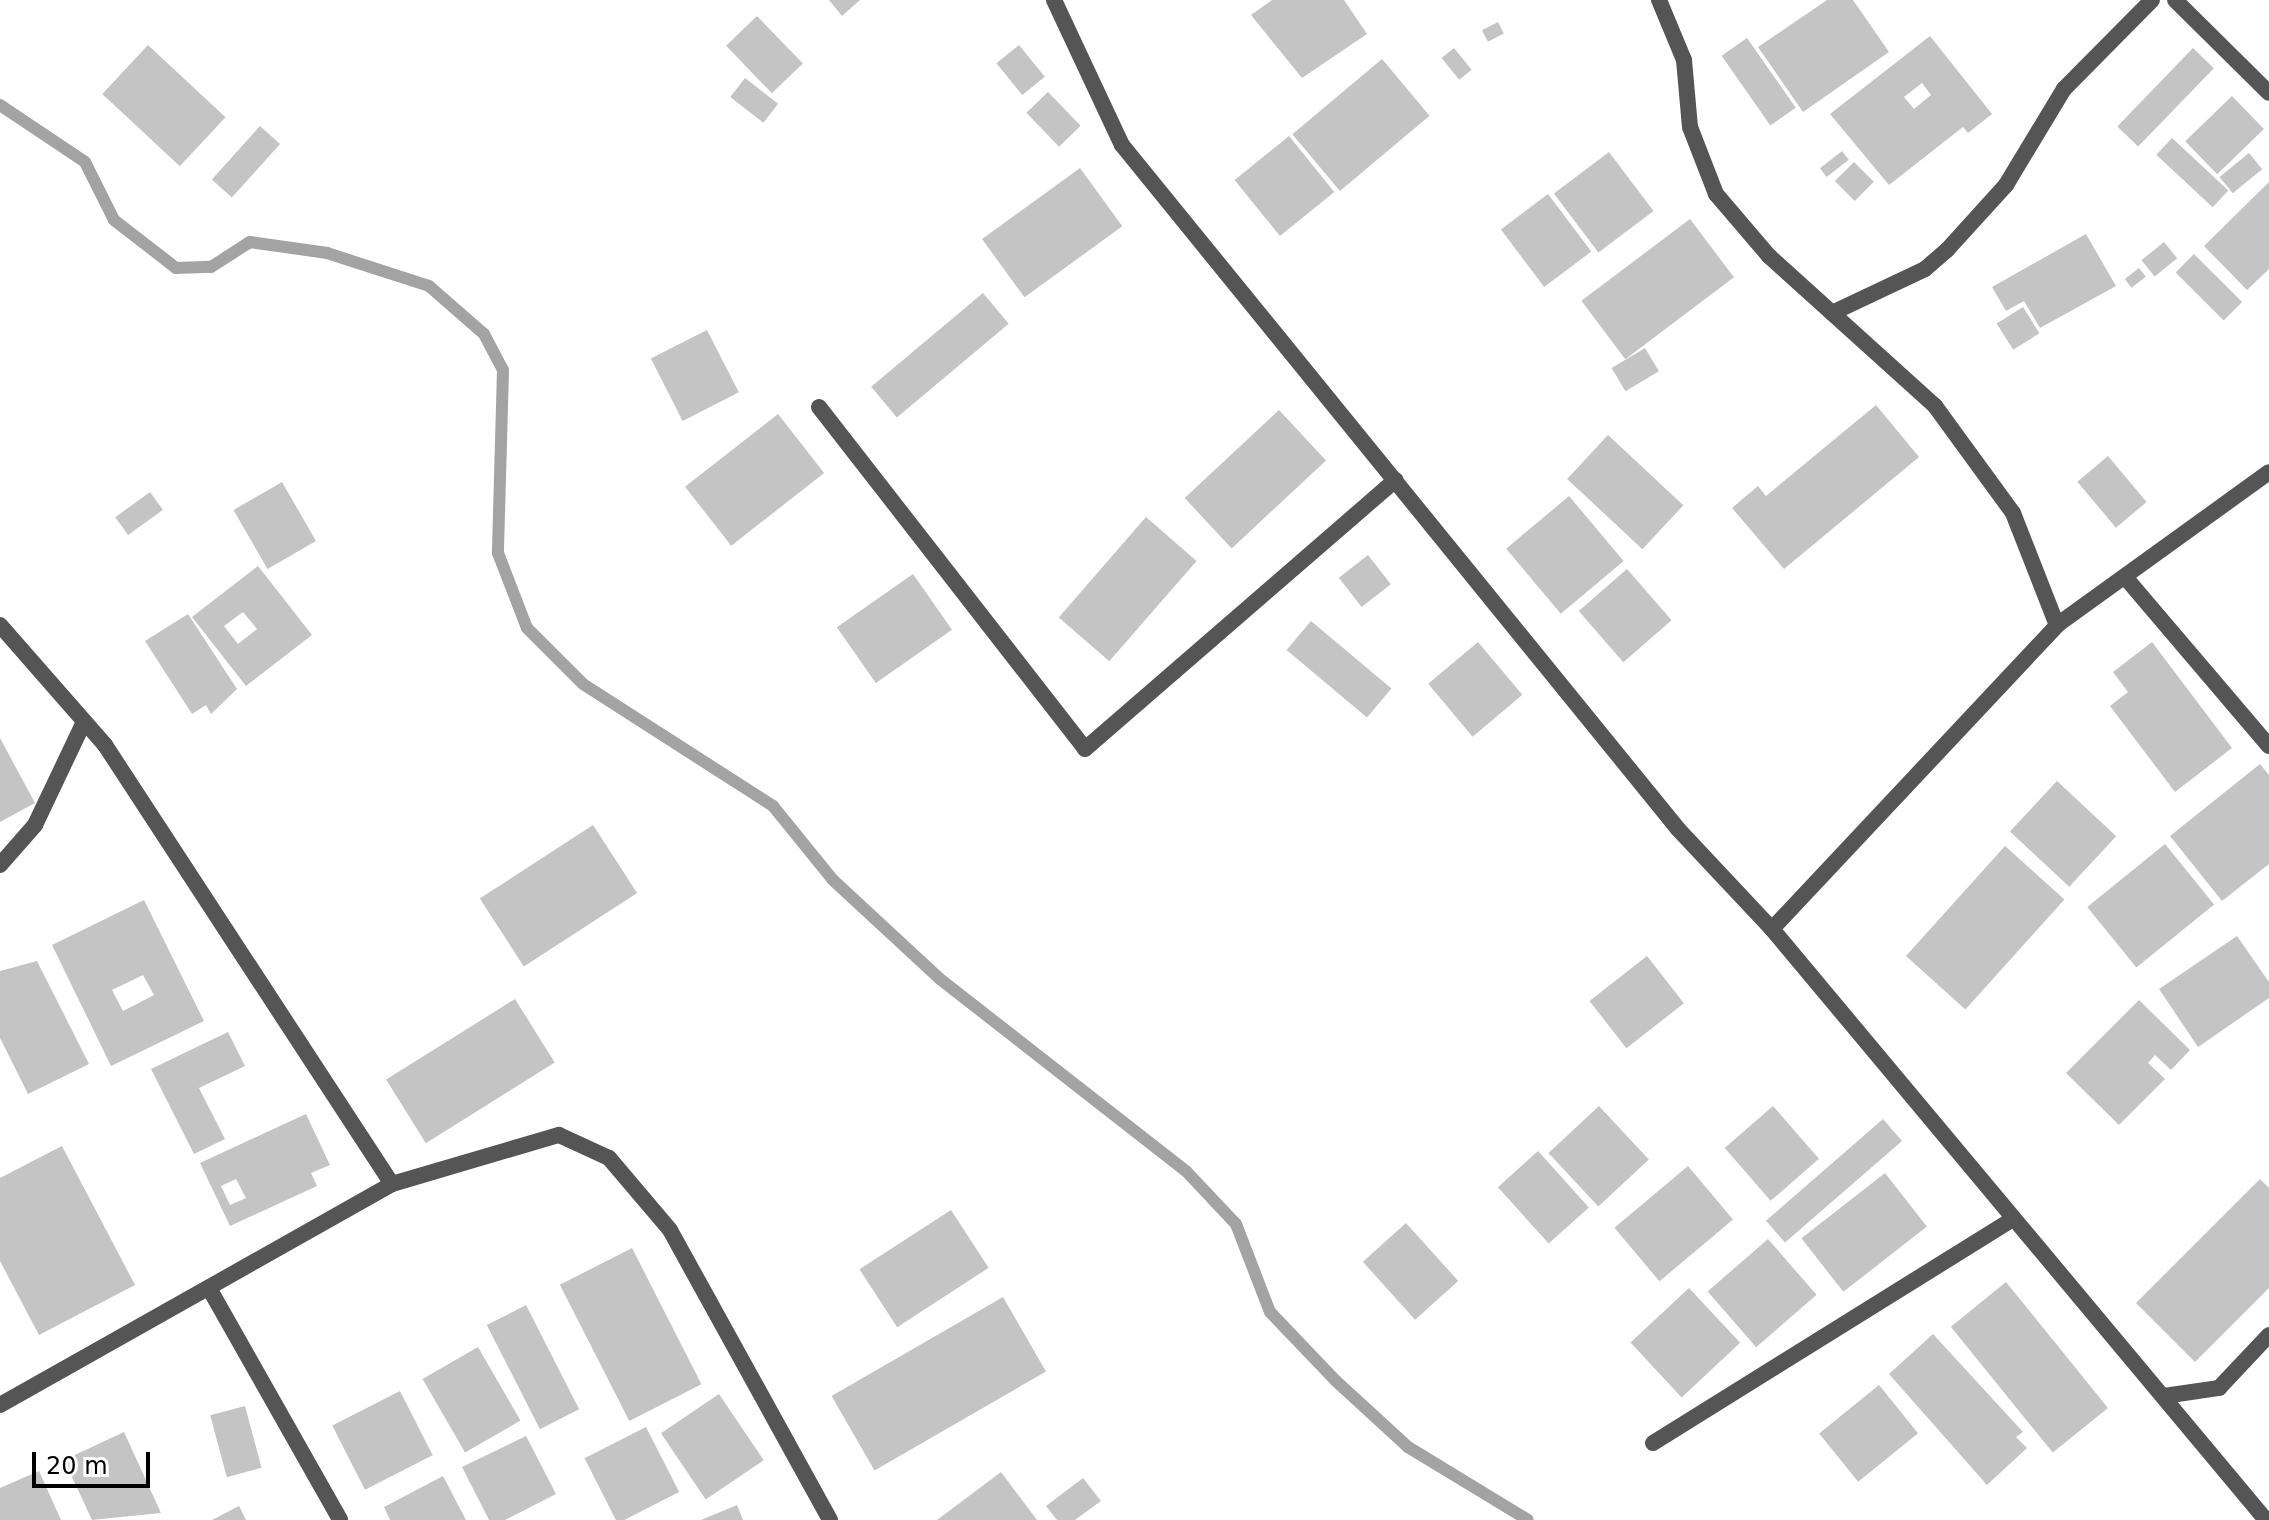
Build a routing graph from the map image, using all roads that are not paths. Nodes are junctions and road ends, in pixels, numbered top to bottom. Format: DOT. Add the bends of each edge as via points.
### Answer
graph roads {
  1 [pos="1054,0"];
  2 [pos="1659,0"];
  3 [pos="2152,0"];
  4 [pos="2175,0"];
  5 [pos="2269,93"];
  6 [pos="1832,313"];
  7 [pos="819,407"];
  8 [pos="2269,472"];
  9 [pos="1396,480"];
  10 [pos="2125,577"];
  11 [pos="0,625"];
  12 [pos="2057,625"];
  13 [pos="84,722"];
  14 [pos="2269,746"];
  15 [pos="0,865"];
  16 [pos="1772,929"];
  17 [pos="392,1184"];
  18 [pos="2013,1219"];
  19 [pos="209,1288"];
  20 [pos="2269,1335"];
  21 [pos="2164,1396"];
  22 [pos="0,1405"];
  23 [pos="1653,1443"];
  24 [pos="340,1520"];
  25 [pos="830,1520"];
  26 [pos="2266,1520"];
  1 -- 9 [label="street" via="1122,145"];
  2 -- 6 [label="street" via="1684,60 1690,127 1716,194"];
  3 -- 6 [label="street" via="2064,89 2006,185 1947,250 1925,269"];
  4 -- 5 [label="street"];
  6 -- 12 [label="street" via="1935,406 2013,513"];
  7 -- 9 [label="street" via="1085,749"];
  8 -- 10 [label="street"];
  9 -- 16 [label="street" via="1678,829"];
  10 -- 12 [label="street"];
  10 -- 14 [label="street"];
  11 -- 13 [label="street"];
  12 -- 16 [label="street"];
  13 -- 15 [label="street" via="35,825"];
  13 -- 17 [label="street"];
  16 -- 18 [label="street"];
  17 -- 19 [label="street"];
  17 -- 25 [label="street" via="559,1135 609,1158 670,1230"];
  18 -- 21 [label="street"];
  18 -- 23 [label="street"];
  19 -- 22 [label="street"];
  19 -- 24 [label="street"];
  20 -- 21 [label="street" via="2219,1388"];
  21 -- 26 [label="street"];
}
